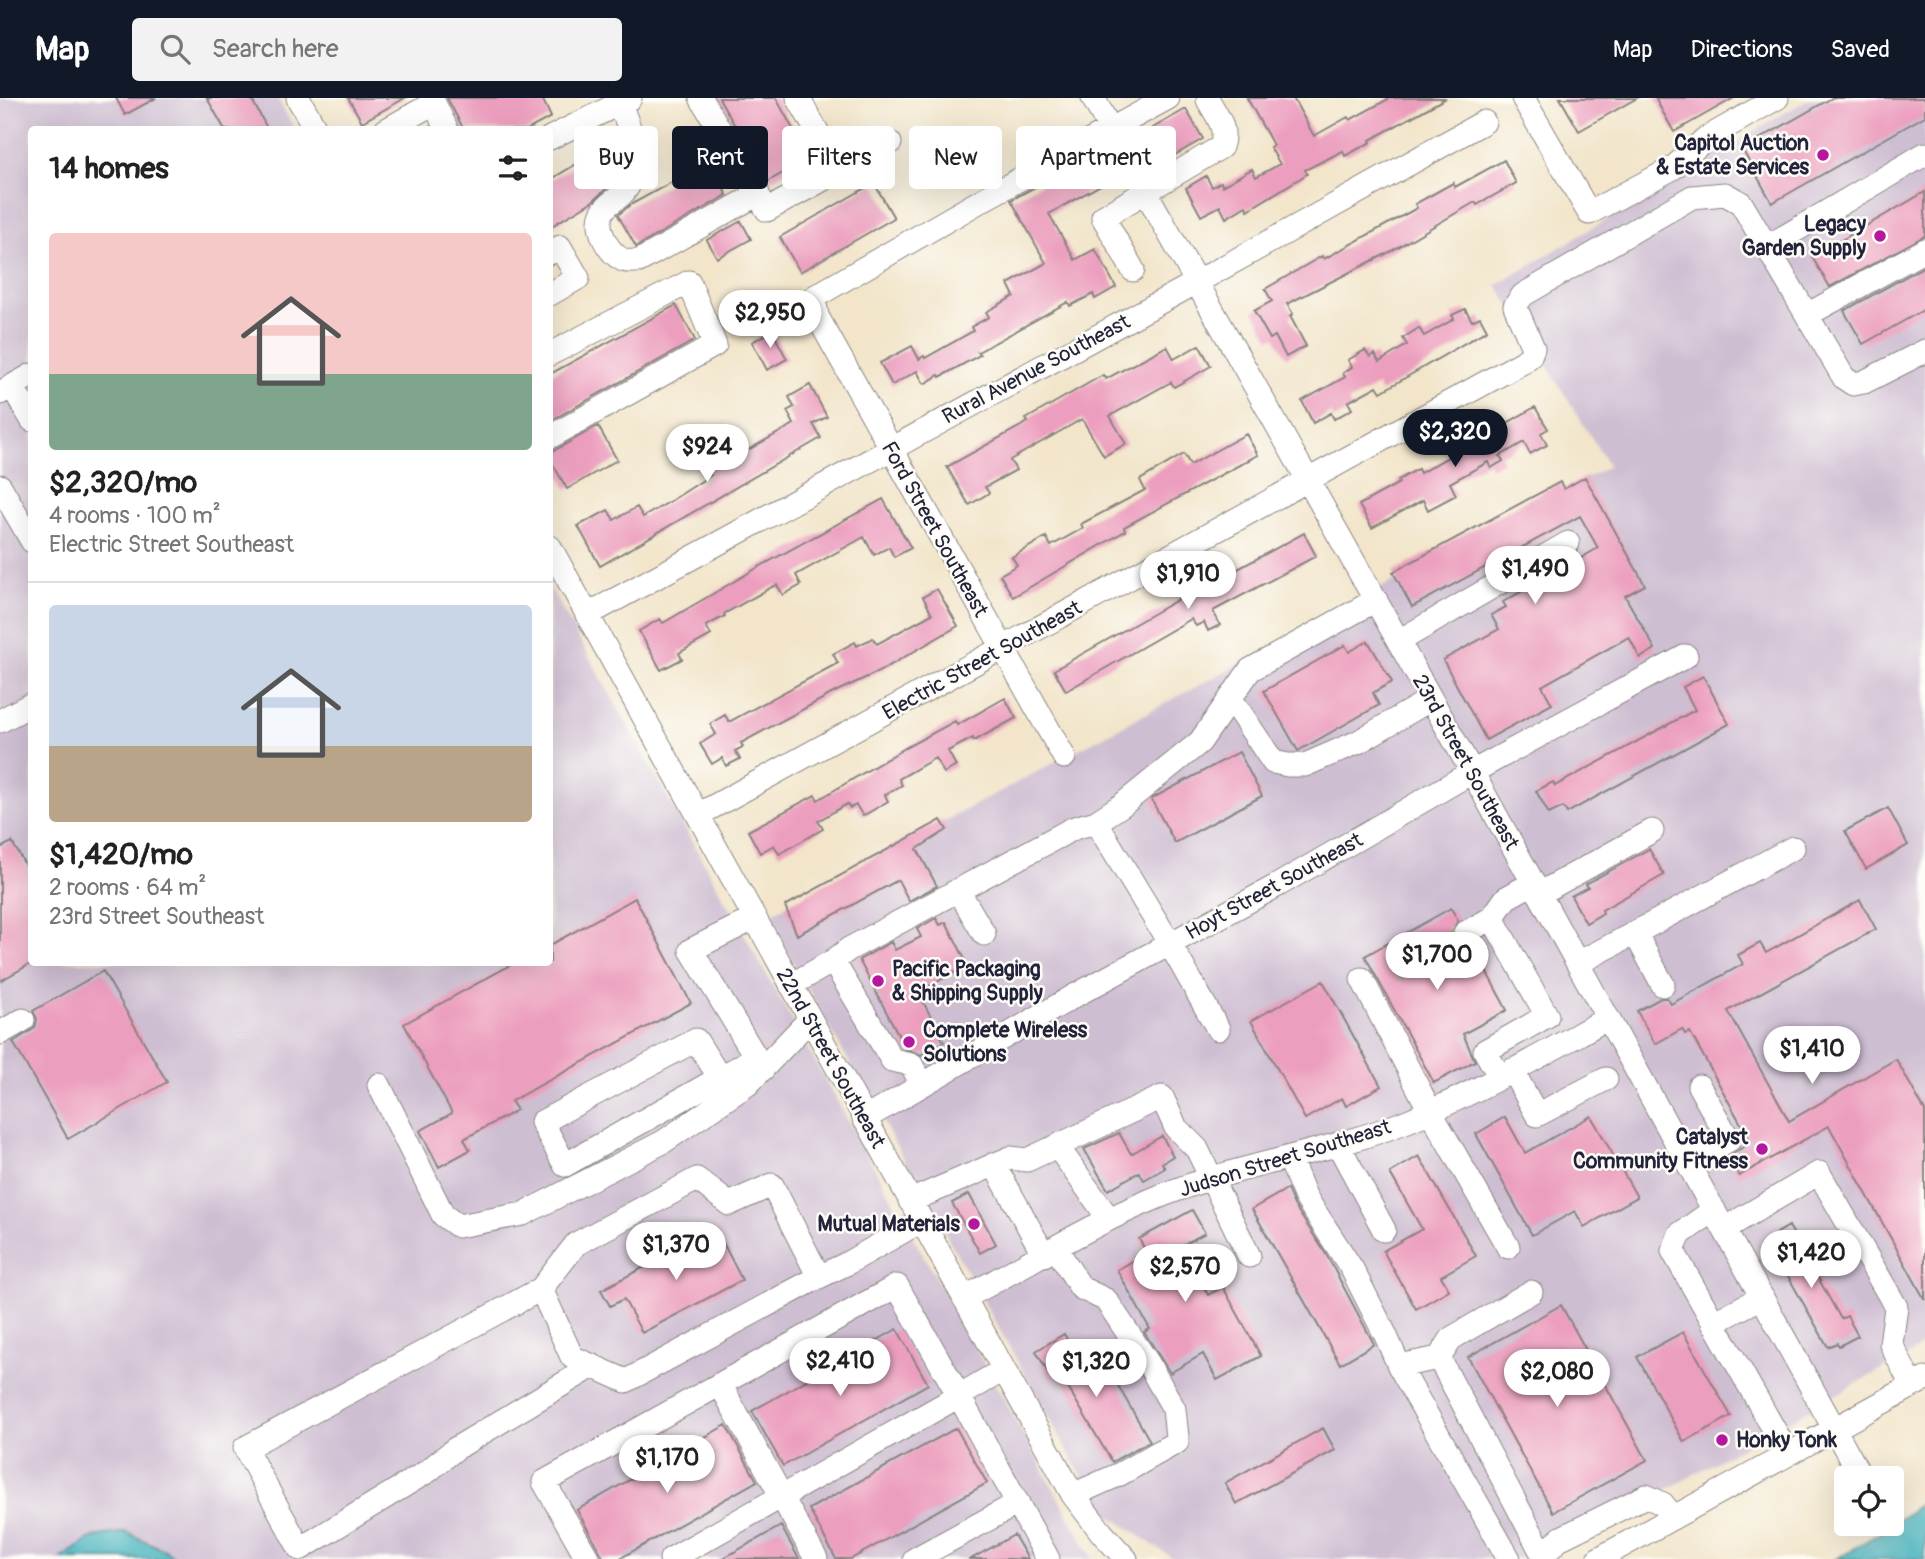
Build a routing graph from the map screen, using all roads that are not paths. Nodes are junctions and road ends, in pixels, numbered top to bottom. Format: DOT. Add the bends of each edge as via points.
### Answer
graph roads {
  1 [pos="299,98"];
  2 [pos="701,98"];
  3 [pos="798,98"];
  4 [pos="1093,98"];
  5 [pos="1168,98"];
  6 [pos="1523,98"];
  7 [pos="1777,98"];
  8 [pos="625,100"];
  9 [pos="1208,100"];
  10 [pos="434,101"];
  11 [pos="593,106"];
  12 [pos="1484,122"];
  13 [pos="314,126"];
  14 [pos="393,126"];
  15 [pos="445,126"];
  16 [pos="814,126"];
  17 [pos="1110,126"];
  18 [pos="1117,126"];
  19 [pos="553,136"];
  20 [pos="1925,154"];
  21 [pos="1016,183"];
  22 [pos="805,189"];
  23 [pos="1145,189"];
  24 [pos="1147,192"];
  25 [pos="758,194"];
  26 [pos="1767,247"];
  27 [pos="1925,250"];
  28 [pos="553,251"];
  29 [pos="1133,270"];
  30 [pos="1196,282"];
  31 [pos="553,292"];
  32 [pos="1807,315"];
  33 [pos="1925,351"];
  34 [pos="553,352"];
  35 [pos="14,385"];
  36 [pos="28,412"];
  37 [pos="553,436"];
  38 [pos="890,448"];
  39 [pos="1308,480"];
  40 [pos="0,486"];
  41 [pos="28,534"];
  42 [pos="1568,543"];
  43 [pos="553,561"];
  44 [pos="1376,600"];
  45 [pos="587,615"];
  46 [pos="1399,641"];
  47 [pos="1003,649"];
  48 [pos="1686,656"];
  49 [pos="1231,699"];
  50 [pos="1432,699"];
  51 [pos="28,706"];
  52 [pos="0,721"];
  53 [pos="1064,757"];
  54 [pos="1472,772"];
  55 [pos="698,815"];
  56 [pos="1096,822"];
  57 [pos="1652,831"];
  58 [pos="1793,848"];
  59 [pos="1536,888"];
  60 [pos="958,890"];
  61 [pos="755,918"];
  62 [pos="1492,918"];
  63 [pos="1465,933"];
  64 [pos="1635,933"];
  65 [pos="984,934"];
  66 [pos="1170,944"];
  67 [pos="833,961"];
  68 [pos="1577,963"];
  69 [pos="1362,979"];
  70 [pos="791,985"];
  71 [pos="1663,985"];
  72 [pos="1608,1018"];
  73 [pos="810,1019"];
  74 [pos="23,1020"];
  75 [pos="1218,1028"];
  76 [pos="1525,1029"];
  77 [pos="0,1032"];
  78 [pos="1539,1055"];
  79 [pos="759,1063"];
  80 [pos="1506,1074"];
  81 [pos="720,1078"];
  82 [pos="1606,1079"];
  83 [pos="379,1085"];
  84 [pos="922,1085"];
  85 [pos="1699,1086"];
  86 [pos="1430,1111"];
  87 [pos="864,1119"];
  88 [pos="1338,1144"];
  89 [pos="1057,1146"];
  90 [pos="1289,1157"];
  91 [pos="1688,1163"];
  92 [pos="994,1164"];
  93 [pos="1212,1178"];
  94 [pos="915,1211"];
  95 [pos="1109,1219"];
  96 [pos="1719,1219"];
  97 [pos="1384,1230"];
  98 [pos="1508,1247"];
  99 [pos="1050,1251"];
  100 [pos="1249,1256"];
  101 [pos="819,1277"];
  102 [pos="541,1289"];
  103 [pos="1531,1292"];
  104 [pos="1762,1297"];
  105 [pos="964,1298"];
  106 [pos="1713,1323"];
  107 [pos="1439,1358"];
  108 [pos="593,1366"];
  109 [pos="1399,1366"];
  110 [pos="1003,1370"];
  111 [pos="1919,1382"];
  112 [pos="720,1384"];
  113 [pos="959,1395"];
  114 [pos="1472,1421"];
  115 [pos="1834,1428"];
  116 [pos="1441,1440"];
  117 [pos="1788,1454"];
  118 [pos="1856,1466"];
  119 [pos="1073,1495"];
  120 [pos="782,1497"];
  121 [pos="1018,1503"];
  122 [pos="1674,1517"];
  123 [pos="1544,1557"];
  124 [pos="1124,1558"];
  125 [pos="587,1559"];
  126 [pos="671,1559"];
  127 [pos="816,1559"];
  128 [pos="915,1559"];
  129 [pos="1048,1559"];
  130 [pos="1509,1559"];
  131 [pos="1598,1559"];
  1 -- 13 [label="street"];
  2 -- 25 [label="street"];
  3 -- 16 [label="street"];
  4 -- 17 [label="street, 23rd Street Southeast"];
  5 -- 18 [label="street"];
  6 -- 7 [label="street" via="1590,213 1673,168 1705,139"];
  8 -- 11 [label="street"];
  8 -- 25 [label="street" via="640,160 628,187 601,214 600,228 612,252 625,261 639,261"];
  9 -- 24 [label="street" via="1224,128 1221,147"];
  10 -- 14 [label="street"];
  10 -- 15 [label="street"];
  11 -- 19 [label="street"];
  12 -- 30 [label="street, Rural Avenue Southeast"];
  20 -- 26 [label="street"];
  21 -- 38 [label="street, Ford Street Southeast" via="814,297 817,316"];
  22 -- 25 [label="street" via="767,210"];
  23 -- 24 [label="street, 23rd Street Southeast"];
  24 -- 29 [label="street" via="1103,217"];
  24 -- 30 [label="street, 23rd Street Southeast"];
  26 -- 32 [label="street"];
  26 -- 39 [label="street, Electric Street Southeast" via="1741,202 1725,194 1692,197 1522,295 1515,306 1533,348 1523,362"];
  27 -- 32 [label="street"];
  28 -- 31 [label="street" via="560,247 578,278"];
  30 -- 38 [label="street, Rural Avenue Southeast"];
  30 -- 39 [label="street, 23rd Street Southeast"];
  32 -- 33 [label="street" via="1844,378 1853,384"];
  34 -- 37 [label="street" via="689,282 715,345"];
  35 -- 36 [label="street"];
  38 -- 45 [label="street, Rural Avenue Southeast"];
  38 -- 47 [label="street, Ford Street Southeast"];
  39 -- 44 [label="street, 23rd Street Southeast"];
  39 -- 47 [label="street, Electric Street Southeast"];
  40 -- 41 [label="street"];
  42 -- 46 [label="street"];
  43 -- 45 [label="street, 22nd Street Southeast"];
  44 -- 46 [label="street, 23rd Street Southeast"];
  44 -- 49 [label="street" via="1250,670"];
  45 -- 55 [label="street, 22nd Street Southeast"];
  46 -- 50 [label="street, 23rd Street Southeast"];
  47 -- 53 [label="street, Ford Street Southeast"];
  47 -- 55 [label="street, Electric Street Southeast"];
  48 -- 54 [label="street, Hoyt Street Southeast"];
  49 -- 50 [label="street" via="1273,762 1288,765 1305,765 1358,742"];
  49 -- 56 [label="street" via="1200,742"];
  50 -- 54 [label="street, 23rd Street Southeast"];
  51 -- 52 [label="street"];
  54 -- 59 [label="street, 23rd Street Southeast"];
  54 -- 66 [label="street, Hoyt Street Southeast"];
  55 -- 61 [label="street, 22nd Street Southeast"];
  56 -- 60 [label="street" via="1074,828"];
  56 -- 66 [label="street"];
  57 -- 59 [label="street"];
  58 -- 64 [label="street"];
  59 -- 62 [label="street" via="1506,898"];
  59 -- 68 [label="street, 23rd Street Southeast"];
  60 -- 65 [label="street"];
  60 -- 67 [label="street"];
  61 -- 70 [label="street, 22nd Street Southeast"];
  61 -- 79 [label="street" via="691,950"];
  62 -- 63 [label="street"];
  62 -- 76 [label="street" via="1547,1016"];
  64 -- 68 [label="street"];
  64 -- 71 [label="street"];
  66 -- 75 [label="street"];
  66 -- 84 [label="street, Hoyt Street Southeast"];
  67 -- 70 [label="street"];
  67 -- 84 [label="street" via="892,1060 911,1065"];
  68 -- 72 [label="street, 23rd Street Southeast"];
  69 -- 86 [label="street"];
  70 -- 73 [label="street, 22nd Street Southeast"];
  72 -- 78 [label="street, Judson Street Southeast"];
  72 -- 91 [label="street, 23rd Street Southeast"];
  73 -- 79 [label="street"];
  73 -- 87 [label="street, 22nd Street Southeast"];
  74 -- 77 [label="street"];
  76 -- 78 [label="street"];
  76 -- 80 [label="street" via="1485,1051"];
  78 -- 80 [label="street, Judson Street Southeast"];
  79 -- 81 [label="street"];
  79 -- 83 [label="street" via="747,1086 663,1142 523,1214 458,1226 443,1215"];
  80 -- 82 [label="street" via="1537,1115"];
  80 -- 86 [label="street, Judson Street Southeast"];
  81 -- 81 [label="street" via="565,1165 542,1122 696,1040"];
  84 -- 87 [label="street, Hoyt Street Southeast"];
  85 -- 91 [label="street" via="1729,1140"];
  86 -- 88 [label="street, Judson Street Southeast"];
  86 -- 98 [label="street"];
  87 -- 94 [label="street, 22nd Street Southeast"];
  88 -- 90 [label="street, Judson Street Southeast"];
  88 -- 97 [label="street"];
  89 -- 92 [label="street" via="1027,1160 1010,1157"];
  89 -- 93 [label="street" via="1161,1097"];
  89 -- 95 [label="street"];
  90 -- 93 [label="street, Judson Street Southeast"];
  90 -- 109 [label="street" via="1307,1198 1352,1269"];
  91 -- 96 [label="street, 23rd Street Southeast"];
  92 -- 94 [label="street"];
  92 -- 99 [label="street"];
  93 -- 95 [label="street, Judson Street Southeast"];
  93 -- 100 [label="street"];
  94 -- 101 [label="street" via="846,1265"];
  94 -- 105 [label="street, 22nd Street Southeast"];
  95 -- 99 [label="street, Judson Street Southeast"];
  96 -- 104 [label="street, 23rd Street Southeast"];
  96 -- 106 [label="street" via="1680,1234 1673,1251"];
  96 -- 111 [label="street" via="1819,1173 1896,1307 1891,1344"];
  99 -- 105 [label="street, Judson Street Southeast"];
  99 -- 119 [label="street" via="1081,1288 1106,1300 1174,1409 1177,1437 1177,1442 1120,1474"];
  101 -- 102 [label="street" via="772,1185 729,1204 697,1179 576,1244"];
  101 -- 108 [label="street" via="626,1381"];
  102 -- 108 [label="street" via="572,1357"];
  102 -- 108 [label="street" via="245,1448 300,1549"];
  103 -- 107 [label="street" via="1452,1338"];
  104 -- 106 [label="street"];
  104 -- 115 [label="street, 23rd Street Southeast"];
  105 -- 110 [label="street, 22nd Street Southeast"];
  106 -- 117 [label="street"];
  107 -- 109 [label="street"];
  107 -- 114 [label="street"];
  109 -- 116 [label="street"];
  110 -- 113 [label="street"];
  110 -- 119 [label="street, 22nd Street Southeast"];
  111 -- 115 [label="street"];
  112 -- 113 [label="street" via="897,1286"];
  112 -- 120 [label="street"];
  112 -- 125 [label="street" via="544,1482"];
  113 -- 120 [label="street"];
  113 -- 121 [label="street"];
  114 -- 116 [label="street"];
  114 -- 123 [label="street"];
  115 -- 117 [label="street"];
  115 -- 118 [label="street, 23rd Street Southeast"];
  116 -- 130 [label="street"];
  117 -- 122 [label="street"];
  119 -- 124 [label="street, 22nd Street Southeast"];
  120 -- 126 [label="street"];
  120 -- 127 [label="street"];
  121 -- 128 [label="street"];
  121 -- 129 [label="street"];
  122 -- 123 [label="street" via="1663,1504 1647,1496 1561,1538"];
  122 -- 131 [label="street"];
}
